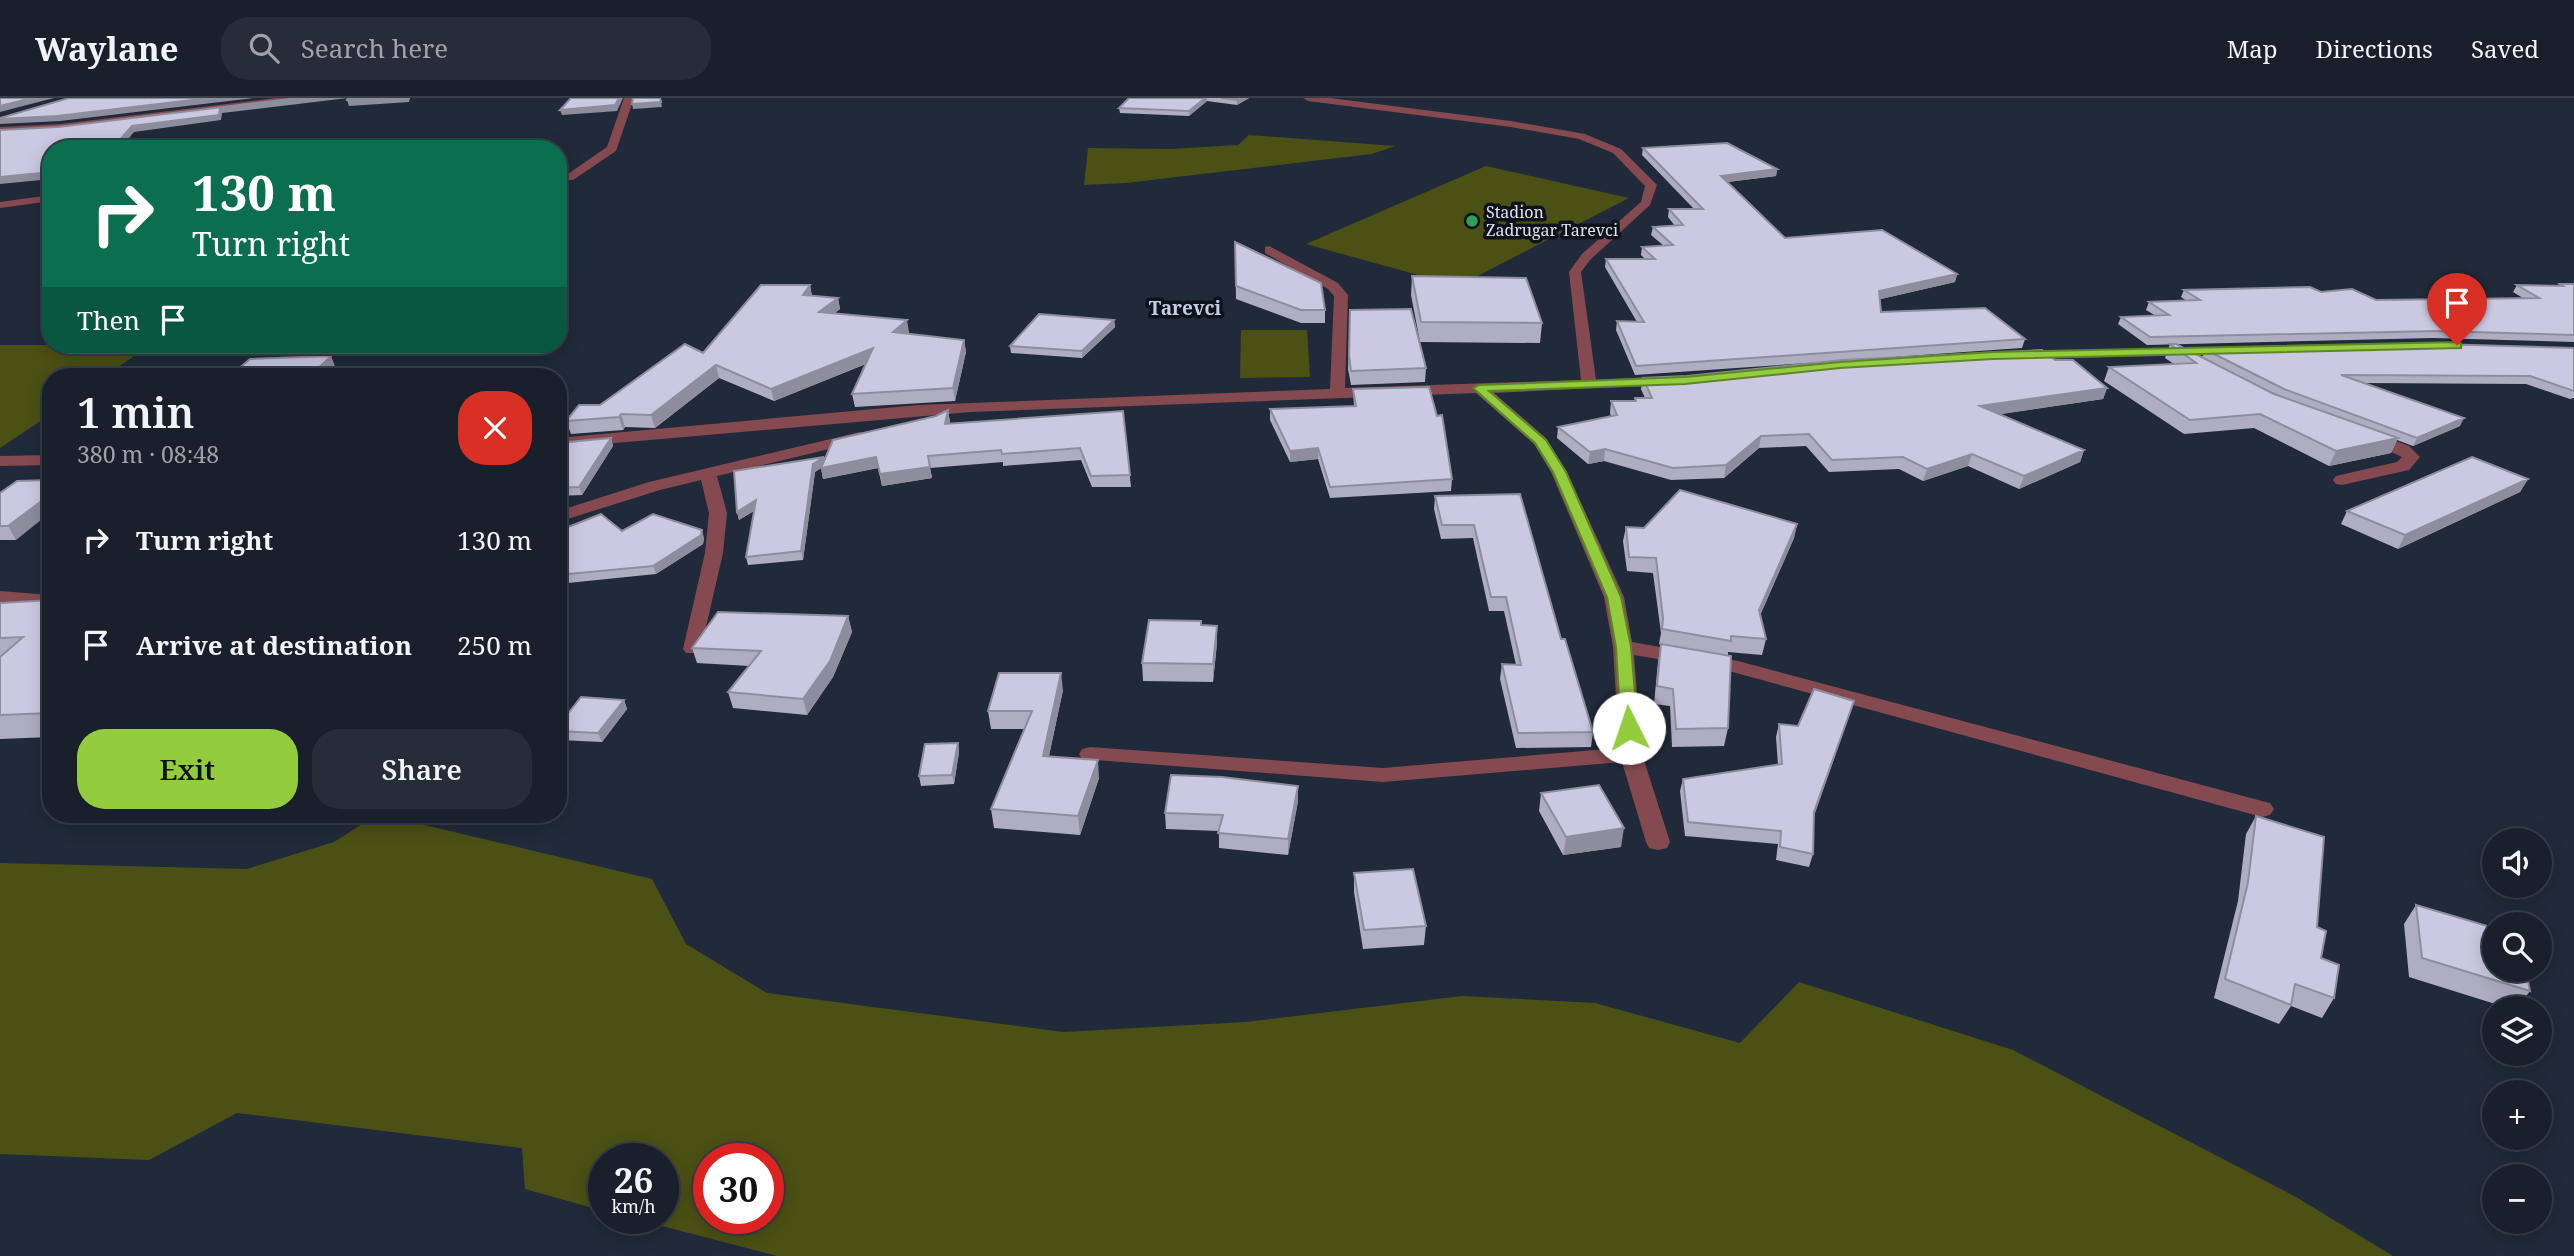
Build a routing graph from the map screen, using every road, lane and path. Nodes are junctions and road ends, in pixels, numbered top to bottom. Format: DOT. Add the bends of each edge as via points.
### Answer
graph roads {
  1 [pos="299,98"];
  2 [pos="629,98"];
  3 [pos="1308,98"];
  4 [pos="0,130"];
  5 [pos="569,178"];
  6 [pos="42,199"];
  7 [pos="0,205"];
  8 [pos="1269,250"];
  9 [pos="2250,351"];
  10 [pos="2177,352"];
  11 [pos="2006,355"];
  12 [pos="2203,368"];
  13 [pos="1685,380"];
  14 [pos="1589,385"];
  15 [pos="1479,388"];
  16 [pos="1337,394"];
  17 [pos="973,407"];
  18 [pos="898,429"];
  19 [pos="2350,430"];
  20 [pos="872,435"];
  21 [pos="567,442"];
  22 [pos="42,460"];
  23 [pos="0,461"];
  24 [pos="708,474"];
  25 [pos="2342,480"];
  26 [pos="567,514"];
  27 [pos="0,597"];
  28 [pos="42,600"];
  29 [pos="1623,647"];
  30 [pos="693,649"];
  31 [pos="1090,754"];
  32 [pos="1631,754"];
  33 [pos="2262,809"];
  34 [pos="1658,842"];
  1 -- 4 [label="street" via="13,135"];
  2 -- 5 [label="street" via="612,149"];
  3 -- 14 [label="street" via="1581,136 1617,151 1651,186 1646,203 1575,272"];
  6 -- 7 [label="street"];
  8 -- 16 [label="street" via="1334,286 1341,295"];
  9 -- 10 [label="street"];
  10 -- 11 [label="street"];
  10 -- 12 [label="street"];
  13 -- 14 [label="street"];
  14 -- 15 [label="street"];
  15 -- 16 [label="street"];
  15 -- 29 [label="street" via="1540,440 1559,472 1614,597"];
  16 -- 17 [label="street"];
  17 -- 18 [label="street"];
  17 -- 21 [label="street"];
  19 -- 25 [label="street" via="2413,457 2403,466"];
  20 -- 24 [label="street"];
  22 -- 23 [label="street"];
  24 -- 26 [label="street"];
  24 -- 30 [label="street" via="718,513"];
  27 -- 28 [label="street"];
  29 -- 32 [label="street"];
  29 -- 33 [label="street" via="1731,665"];
  31 -- 32 [label="street" via="1383,775"];
  32 -- 34 [label="street"];
}
